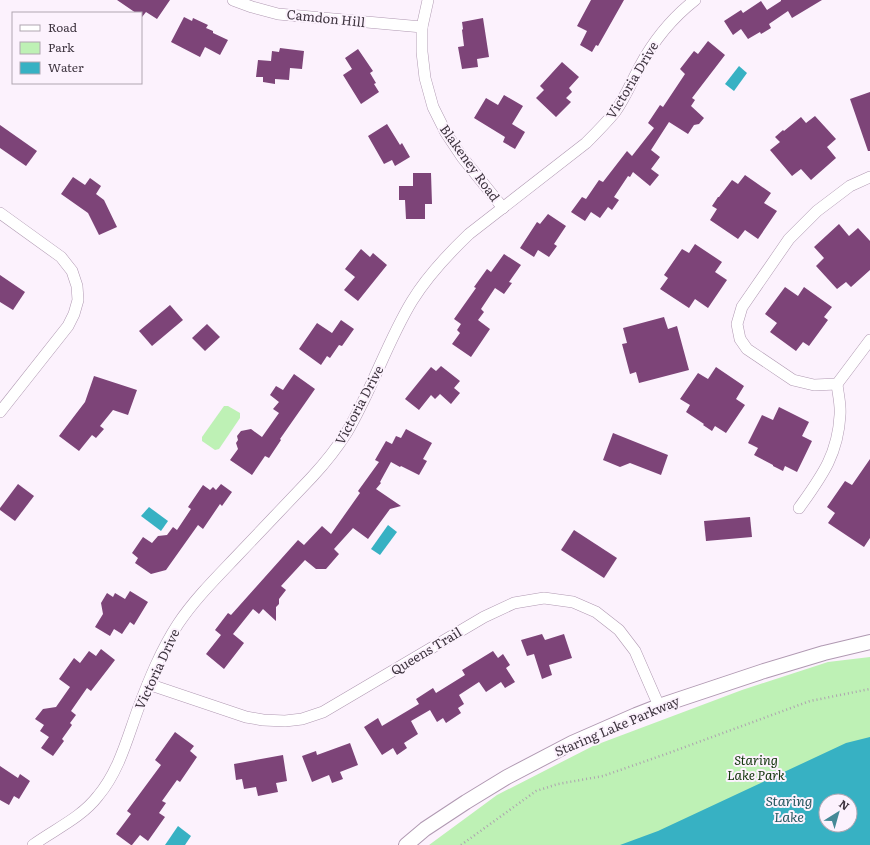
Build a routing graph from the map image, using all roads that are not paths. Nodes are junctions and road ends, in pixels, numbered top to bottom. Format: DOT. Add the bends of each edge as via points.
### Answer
graph roads {
  1 [pos="233,0"];
  2 [pos="428,0"];
  3 [pos="695,0"];
  4 [pos="422,27"];
  5 [pos="870,177"];
  6 [pos="503,208"];
  7 [pos="0,213"];
  8 [pos="870,340"];
  9 [pos="837,384"];
  10 [pos="0,412"];
  11 [pos="799,508"];
  12 [pos="870,642"];
  13 [pos="148,684"];
  14 [pos="659,706"];
  15 [pos="33,845"];
  16 [pos="406,845"];
  1 -- 4 [label="street, Camdon Hill" via="278,14"];
  2 -- 4 [label="street, Blakeney Road"];
  3 -- 6 [label="street, Victoria Drive" via="683,9 657,38 616,111 600,129 586,143"];
  4 -- 6 [label="street, Blakeney Road" via="425,78 433,107 462,157"];
  5 -- 9 [label="street" via="850,186 817,211 789,239 742,307 737,324 740,338 747,349 793,380 814,385"];
  6 -- 13 [label="street, Victoria Drive" via="469,234 434,270 398,326 359,410 330,457 195,600 174,631"];
  7 -- 10 [label="street" via="61,257 72,271 78,300 68,326"];
  8 -- 9 [label="street"];
  9 -- 11 [label="street" via="840,414 832,457"];
  12 -- 14 [label="street, Staring Lake Parkway" via="764,671"];
  13 -- 14 [label="street, Queens Trail" via="263,720 302,719 323,712 484,617 514,603 544,598 573,602 596,612 619,630 635,651"];
  13 -- 15 [label="street, Victoria Drive" via="122,757 105,788 84,811"];
  14 -- 16 [label="street, Staring Lake Parkway" via="572,743 507,777 460,806"];
}
